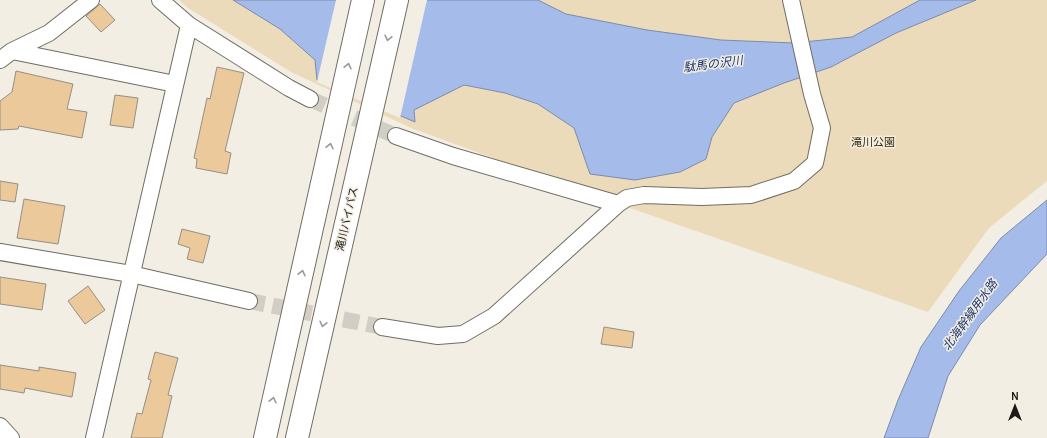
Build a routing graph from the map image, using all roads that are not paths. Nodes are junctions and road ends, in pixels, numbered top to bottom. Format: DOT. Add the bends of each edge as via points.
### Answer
graph roads {
  1 [pos="91,0"];
  2 [pos="160,0"];
  3 [pos="363,0"];
  4 [pos="397,0"];
  5 [pos="791,0"];
  6 [pos="189,25"];
  7 [pos="6,56"];
  8 [pos="175,84"];
  9 [pos="310,99"];
  10 [pos="396,136"];
  11 [pos="618,204"];
  12 [pos="0,252"];
  13 [pos="132,274"];
  14 [pos="249,301"];
  15 [pos="382,328"];
  16 [pos="0,426"];
  17 [pos="12,438"];
  18 [pos="94,438"];
  19 [pos="265,438"];
  20 [pos="297,438"];
  1 -- 7 [label="street" via="49,34"];
  2 -- 6 [label="street"];
  19 -- 3 [label="highway, one-way"];
  4 -- 20 [label="highway, 滝川バイパス, one-way"];
  5 -- 11 [label="street" via="822,128 815,163 794,181 751,195 644,195 628,198"];
  6 -- 8 [label="street"];
  6 -- 9 [label="street"];
  7 -- 8 [label="street"];
  8 -- 13 [label="street"];
  10 -- 11 [label="street" via="453,156"];
  11 -- 15 [label="street" via="494,316 464,334 438,336"];
  12 -- 13 [label="street"];
  13 -- 14 [label="street"];
  13 -- 18 [label="street"];
  16 -- 17 [label="street"];
}
